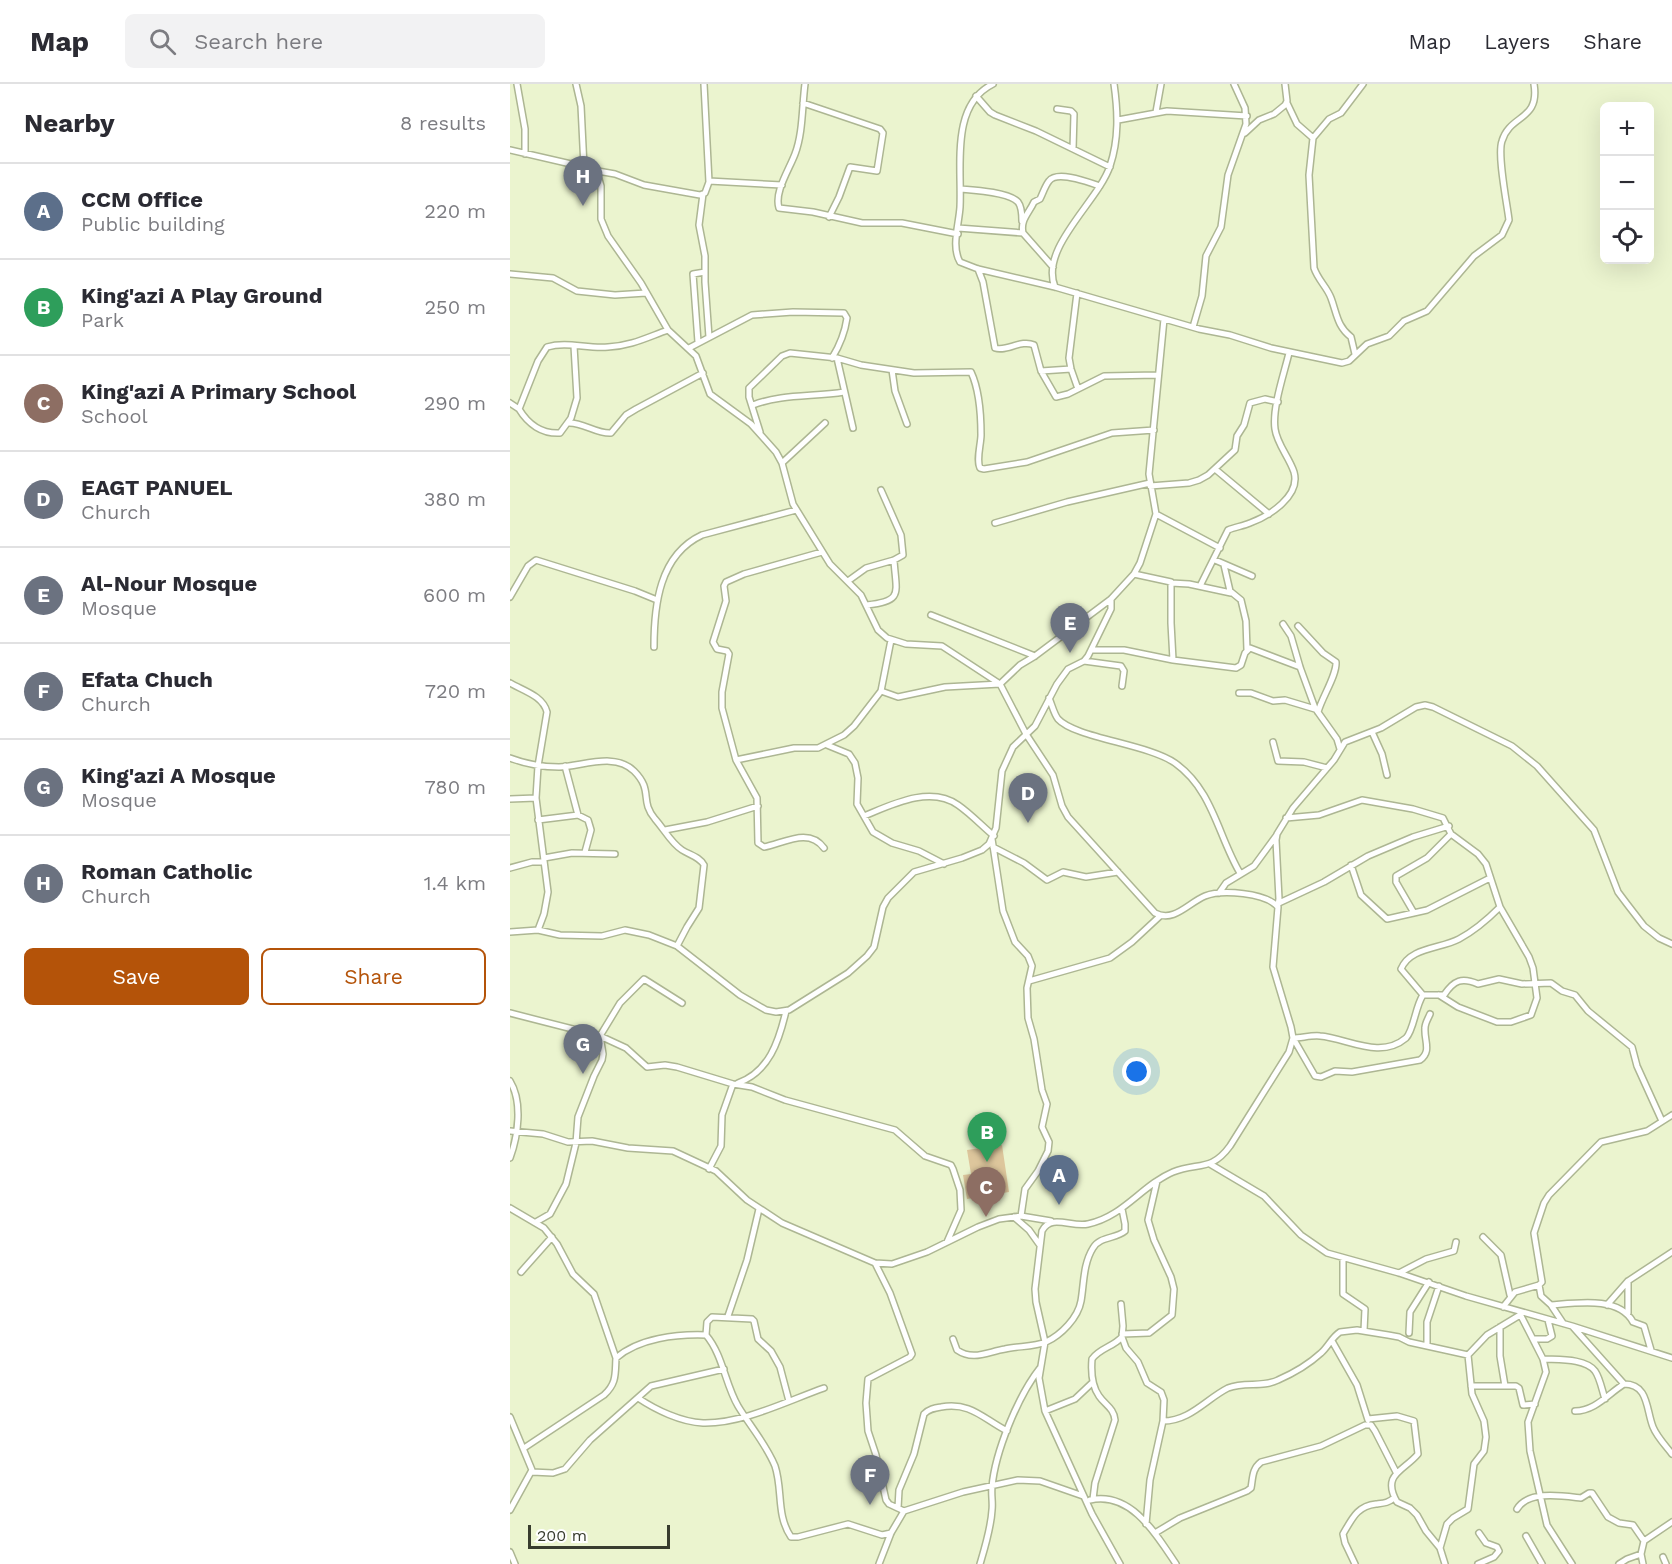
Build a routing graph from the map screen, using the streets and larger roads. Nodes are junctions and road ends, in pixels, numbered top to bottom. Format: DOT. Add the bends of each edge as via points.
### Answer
graph roads {
  1 [pos="517,84"];
  2 [pos="576,84"];
  3 [pos="704,84"];
  4 [pos="805,84"];
  5 [pos="993,84"];
  6 [pos="1114,84"];
  7 [pos="1161,84"];
  8 [pos="1234,84"];
  9 [pos="1285,84"];
  10 [pos="1363,84"];
  11 [pos="1534,84"];
  12 [pos="976,96"];
  13 [pos="803,103"];
  14 [pos="1287,103"];
  15 [pos="1057,109"];
  16 [pos="1156,112"];
  17 [pos="1247,116"];
  18 [pos="1118,120"];
  19 [pos="1244,134"];
  20 [pos="1313,138"];
  21 [pos="510,150"];
  22 [pos="1073,150"];
  23 [pos="525,154"];
  24 [pos="584,166"];
  25 [pos="1110,167"];
  26 [pos="591,170"];
  27 [pos="709,181"];
  28 [pos="782,185"];
  29 [pos="1100,186"];
  30 [pos="961,189"];
  31 [pos="703,194"];
  32 [pos="829,217"];
  33 [pos="1022,221"];
  34 [pos="958,231"];
  35 [pos="1023,233"];
  36 [pos="1053,267"];
  37 [pos="978,269"];
  38 [pos="705,272"];
  39 [pos="510,274"];
  40 [pos="1055,288"];
  41 [pos="646,293"];
  42 [pos="1077,294"];
  43 [pos="1164,319"];
  44 [pos="1193,327"];
  45 [pos="668,330"];
  46 [pos="709,337"];
  47 [pos="698,342"];
  48 [pos="574,346"];
  49 [pos="689,348"];
  50 [pos="1289,352"];
  51 [pos="1354,354"];
  52 [pos="835,358"];
  53 [pos="1071,369"];
  54 [pos="892,370"];
  55 [pos="1041,371"];
  56 [pos="703,373"];
  57 [pos="1158,375"];
  58 [pos="1078,389"];
  59 [pos="844,392"];
  60 [pos="1278,402"];
  61 [pos="510,403"];
  62 [pos="753,405"];
  63 [pos="519,408"];
  64 [pos="568,423"];
  65 [pos="825,423"];
  66 [pos="907,424"];
  67 [pos="853,428"];
  68 [pos="1154,430"];
  69 [pos="760,434"];
  70 [pos="782,463"];
  71 [pos="1215,469"];
  72 [pos="1150,485"];
  73 [pos="881,490"];
  74 [pos="796,510"];
  75 [pos="1156,514"];
  76 [pos="1269,514"];
  77 [pos="994,523"];
  78 [pos="1220,548"];
  79 [pos="822,552"];
  80 [pos="894,560"];
  81 [pos="1215,560"];
  82 [pos="1224,565"];
  83 [pos="1134,574"];
  84 [pos="1252,576"];
  85 [pos="848,581"];
  86 [pos="1171,583"];
  87 [pos="1200,586"];
  88 [pos="1231,593"];
  89 [pos="510,597"];
  90 [pos="1111,599"];
  91 [pos="657,600"];
  92 [pos="867,605"];
  93 [pos="931,615"];
  94 [pos="1284,624"];
  95 [pos="1298,626"];
  96 [pos="891,640"];
  97 [pos="654,647"];
  98 [pos="1092,650"];
  99 [pos="1247,650"];
  100 [pos="1035,656"];
  101 [pos="1173,660"];
  102 [pos="1084,661"];
  103 [pos="1300,668"];
  104 [pos="510,682"];
  105 [pos="1000,684"];
  106 [pos="1122,686"];
  107 [pos="881,691"];
  108 [pos="1239,693"];
  109 [pos="1049,698"];
  110 [pos="1316,710"];
  111 [pos="1372,732"];
  112 [pos="1026,734"];
  113 [pos="1273,742"];
  114 [pos="827,745"];
  115 [pos="1340,749"];
  116 [pos="510,758"];
  117 [pos="736,760"];
  118 [pos="538,766"];
  119 [pos="565,766"];
  120 [pos="1327,768"];
  121 [pos="1388,775"];
  122 [pos="536,798"];
  123 [pos="510,800"];
  124 [pos="758,806"];
  125 [pos="578,815"];
  126 [pos="864,816"];
  127 [pos="1286,818"];
  128 [pos="538,820"];
  129 [pos="1449,826"];
  130 [pos="664,830"];
  131 [pos="1277,834"];
  132 [pos="1451,834"];
  133 [pos="993,838"];
  134 [pos="993,847"];
  135 [pos="824,848"];
  136 [pos="585,852"];
  137 [pos="615,854"];
  138 [pos="544,860"];
  139 [pos="944,864"];
  140 [pos="1351,865"];
  141 [pos="510,868"];
  142 [pos="1118,872"];
  143 [pos="1240,873"];
  144 [pos="1490,878"];
  145 [pos="1219,893"];
  146 [pos="1278,904"];
  147 [pos="1500,907"];
  148 [pos="1414,913"];
  149 [pos="1161,916"];
  150 [pos="538,930"];
  151 [pos="510,932"];
  152 [pos="1672,944"];
  153 [pos="677,946"];
  154 [pos="1029,981"];
  155 [pos="1535,983"];
  156 [pos="1424,995"];
  157 [pos="1439,995"];
  158 [pos="682,1003"];
  159 [pos="786,1011"];
  160 [pos="510,1013"];
  161 [pos="1430,1014"];
  162 [pos="600,1036"];
  163 [pos="1293,1038"];
  164 [pos="510,1081"];
  165 [pos="733,1084"];
  166 [pos="1672,1115"];
  167 [pos="1662,1121"];
  168 [pos="513,1131"];
  169 [pos="576,1143"];
  170 [pos="510,1158"];
  171 [pos="1210,1164"];
  172 [pos="709,1169"];
  173 [pos="1157,1181"];
  174 [pos="510,1208"];
  175 [pos="759,1209"];
  176 [pos="1122,1209"];
  177 [pos="1021,1216"];
  178 [pos="1014,1217"];
  179 [pos="536,1222"];
  180 [pos="1052,1222"];
  181 [pos="552,1237"];
  182 [pos="1483,1237"];
  183 [pos="1456,1242"];
  184 [pos="946,1243"];
  185 [pos="1039,1244"];
  186 [pos="1672,1251"];
  187 [pos="1342,1258"];
  188 [pos="875,1263"];
  189 [pos="521,1272"];
  190 [pos="1399,1273"];
  191 [pos="1628,1281"];
  192 [pos="1429,1282"];
  193 [pos="1539,1285"];
  194 [pos="1439,1286"];
  195 [pos="1510,1295"];
  196 [pos="1121,1304"];
  197 [pos="1551,1305"];
  198 [pos="1607,1305"];
  199 [pos="1503,1307"];
  200 [pos="1628,1313"];
  201 [pos="1520,1314"];
  202 [pos="728,1316"];
  203 [pos="1548,1320"];
  204 [pos="1563,1323"];
  205 [pos="1572,1326"];
  206 [pos="1500,1327"];
  207 [pos="1364,1330"];
  208 [pos="1409,1333"];
  209 [pos="706,1335"];
  210 [pos="1122,1335"];
  211 [pos="953,1339"];
  212 [pos="1534,1339"];
  213 [pos="1332,1341"];
  214 [pos="1045,1342"];
  215 [pos="1426,1346"];
  216 [pos="1651,1350"];
  217 [pos="1468,1355"];
  218 [pos="616,1358"];
  219 [pos="1672,1358"];
  220 [pos="1543,1359"];
  221 [pos="724,1368"];
  222 [pos="1040,1368"];
  223 [pos="1093,1382"];
  224 [pos="1624,1384"];
  225 [pos="1471,1386"];
  226 [pos="1505,1386"];
  227 [pos="824,1388"];
  228 [pos="638,1398"];
  229 [pos="1605,1399"];
  230 [pos="789,1401"];
  231 [pos="1535,1404"];
  232 [pos="1045,1411"];
  233 [pos="1575,1411"];
  234 [pos="745,1416"];
  235 [pos="510,1417"];
  236 [pos="1163,1421"];
  237 [pos="1368,1421"];
  238 [pos="1007,1431"];
  239 [pos="524,1448"];
  240 [pos="1672,1455"];
  241 [pos="532,1472"];
  242 [pos="1396,1472"];
  243 [pos="992,1487"];
  244 [pos="1539,1496"];
  245 [pos="1084,1498"];
  246 [pos="1394,1498"];
  247 [pos="1093,1499"];
  248 [pos="898,1508"];
  249 [pos="1517,1509"];
  250 [pos="510,1510"];
  251 [pos="904,1511"];
  252 [pos="1672,1522"];
  253 [pos="1146,1524"];
  254 [pos="891,1533"];
  255 [pos="1155,1533"];
  256 [pos="1479,1533"];
  257 [pos="1526,1536"];
  258 [pos="1644,1541"];
  259 [pos="1440,1548"];
  260 [pos="510,1552"];
  261 [pos="1641,1554"];
  262 [pos="1494,1557"];
  263 [pos="1663,1557"];
  264 [pos="515,1564"];
  265 [pos="879,1564"];
  266 [pos="980,1564"];
  267 [pos="1120,1564"];
  268 [pos="1176,1564"];
  269 [pos="1355,1564"];
  270 [pos="1446,1564"];
  271 [pos="1478,1564"];
  272 [pos="1500,1564"];
  273 [pos="1542,1564"];
  274 [pos="1572,1564"];
  275 [pos="1619,1564"];
  276 [pos="1644,1564"];
  277 [pos="1666,1564"];
  1 -- 23 [label="street"];
  2 -- 24 [label="street"];
  3 -- 27 [label="street"];
  4 -- 13 [label="street"];
  5 -- 12 [label="street"];
  6 -- 18 [label="street"];
  7 -- 16 [label="street"];
  8 -- 17 [label="street"];
  9 -- 14 [label="street"];
  10 -- 20 [label="street" via="1341,113 1329,119"];
  11 -- 51 [label="street" via="1533,106 1504,135 1500,149 1509,220 1506,231 1474,255 1427,311 1404,321 1389,336 1366,344"];
  12 -- 22 [label="street" via="995,116"];
  12 -- 30 [label="street" via="962,133"];
  13 -- 28 [label="street" via="796,153"];
  13 -- 32 [label="street" via="884,133 877,171 850,167"];
  14 -- 19 [label="street"];
  14 -- 20 [label="street" via="1297,124"];
  15 -- 22 [label="street" via="1074,114"];
  16 -- 17 [label="street"];
  16 -- 18 [label="street"];
  17 -- 19 [label="street"];
  18 -- 25 [label="street"];
  19 -- 44 [label="street" via="1228,175 1221,227 1206,256 1202,296"];
  20 -- 51 [label="street" via="1309,175 1314,268 1331,298 1336,319 1351,337"];
  21 -- 23 [label="street"];
  22 -- 25 [label="street"];
  23 -- 24 [label="street"];
  24 -- 26 [label="street"];
  25 -- 29 [label="street"];
  26 -- 31 [label="street"];
  26 -- 41 [label="street" via="600,180 602,225"];
  27 -- 28 [label="street"];
  27 -- 31 [label="street"];
  28 -- 32 [label="street" via="779,208"];
  29 -- 33 [label="street" via="1053,177"];
  29 -- 36 [label="street" via="1059,246"];
  30 -- 33 [label="street" via="991,192 1015,200 1020,205"];
  30 -- 34 [label="street"];
  31 -- 38 [label="street" via="699,225"];
  32 -- 34 [label="street"];
  33 -- 35 [label="street"];
  34 -- 35 [label="street"];
  34 -- 37 [label="street" via="958,258"];
  35 -- 36 [label="street"];
  36 -- 40 [label="street"];
  37 -- 40 [label="street"];
  37 -- 55 [label="street" via="995,348 1031,343"];
  38 -- 46 [label="street"];
  38 -- 47 [label="street" via="693,274"];
  39 -- 41 [label="street" via="553,278 577,291"];
  40 -- 42 [label="street"];
  41 -- 45 [label="street"];
  42 -- 43 [label="street"];
  42 -- 53 [label="street"];
  43 -- 44 [label="street"];
  43 -- 57 [label="street"];
  44 -- 50 [label="street"];
  45 -- 48 [label="street" via="634,344 610,348"];
  45 -- 49 [label="street"];
  46 -- 47 [label="street"];
  46 -- 52 [label="street" via="753,314 844,313 847,318"];
  47 -- 49 [label="street"];
  48 -- 63 [label="street" via="555,345 543,350"];
  48 -- 64 [label="street" via="578,388"];
  49 -- 56 [label="street"];
  50 -- 51 [label="street" via="1342,363"];
  50 -- 60 [label="street"];
  52 -- 54 [label="street"];
  52 -- 59 [label="street"];
  52 -- 62 [label="street" via="784,355 751,385"];
  53 -- 55 [label="street"];
  53 -- 58 [label="street"];
  54 -- 66 [label="street"];
  54 -- 68 [label="street" via="971,372 981,420 981,468 1027,462 1112,433"];
  55 -- 58 [label="street" via="1056,397"];
  56 -- 64 [label="street" via="626,415 609,434"];
  56 -- 69 [label="street" via="710,394"];
  57 -- 58 [label="street" via="1104,376"];
  57 -- 68 [label="street"];
  59 -- 62 [label="street" via="787,397"];
  59 -- 67 [label="street"];
  60 -- 71 [label="street" via="1265,399 1250,403 1237,436 1236,450"];
  60 -- 76 [label="street" via="1275,430 1295,481 1289,495"];
  61 -- 63 [label="street"];
  62 -- 69 [label="street"];
  63 -- 64 [label="street" via="531,424 554,433 560,433"];
  65 -- 70 [label="street"];
  68 -- 72 [label="street"];
  69 -- 70 [label="street"];
  70 -- 74 [label="street"];
  71 -- 72 [label="street" via="1190,483"];
  71 -- 76 [label="street"];
  72 -- 75 [label="street"];
  72 -- 77 [label="street" via="1067,502"];
  73 -- 80 [label="street" via="903,543 903,555"];
  74 -- 79 [label="street"];
  74 -- 91 [label="street" via="688,542 666,573"];
  75 -- 78 [label="street"];
  75 -- 83 [label="street"];
  76 -- 78 [label="street" via="1229,529"];
  78 -- 81 [label="street"];
  79 -- 85 [label="street"];
  79 -- 117 [label="street" via="744,574 724,584 726,601 713,644 729,654 722,700"];
  80 -- 85 [label="street" via="866,568"];
  80 -- 92 [label="street" via="894,597 885,603"];
  81 -- 82 [label="street"];
  81 -- 87 [label="street"];
  82 -- 84 [label="street"];
  82 -- 88 [label="street"];
  83 -- 86 [label="street"];
  83 -- 90 [label="street"];
  85 -- 92 [label="street"];
  86 -- 87 [label="street"];
  86 -- 101 [label="street"];
  87 -- 88 [label="street"];
  88 -- 99 [label="street" via="1241,600"];
  89 -- 91 [label="street" via="528,566 536,560"];
  90 -- 98 [label="street"];
  90 -- 100 [label="street"];
  91 -- 97 [label="street"];
  92 -- 96 [label="street" via="878,630"];
  93 -- 100 [label="street"];
  94 -- 103 [label="street"];
  95 -- 110 [label="street" via="1337,664"];
  96 -- 105 [label="street" via="942,646"];
  96 -- 107 [label="street"];
  98 -- 101 [label="street" via="1124,650"];
  98 -- 102 [label="street"];
  99 -- 101 [label="street" via="1241,666 1236,668"];
  99 -- 103 [label="street" via="1253,648"];
  100 -- 105 [label="street"];
  102 -- 106 [label="street" via="1121,666"];
  102 -- 109 [label="street" via="1068,669"];
  103 -- 110 [label="street"];
  104 -- 118 [label="street" via="545,704 548,717"];
  105 -- 107 [label="street" via="945,687 898,697"];
  105 -- 112 [label="street"];
  107 -- 114 [label="street" via="854,726"];
  108 -- 110 [label="street" via="1285,700"];
  109 -- 112 [label="street" via="1035,726"];
  109 -- 143 [label="street" via="1056,717 1071,728 1138,747 1180,766 1206,798"];
  110 -- 115 [label="street"];
  111 -- 115 [label="street" via="1349,739"];
  111 -- 121 [label="street"];
  111 -- 152 [label="street" via="1425,705 1522,753 1593,830 1626,904 1644,926"];
  112 -- 133 [label="street" via="1013,747 1002,771"];
  112 -- 142 [label="street" via="1053,775 1068,817"];
  113 -- 120 [label="street" via="1278,761"];
  114 -- 117 [label="street"];
  114 -- 126 [label="street" via="849,754 855,763 857,801"];
  115 -- 120 [label="street"];
  116 -- 118 [label="street"];
  117 -- 124 [label="street" via="756,794"];
  118 -- 119 [label="street"];
  118 -- 122 [label="street"];
  119 -- 125 [label="street"];
  119 -- 130 [label="street" via="613,761 626,764 644,782 647,809"];
  120 -- 127 [label="street"];
  122 -- 123 [label="street"];
  122 -- 128 [label="street"];
  124 -- 130 [label="street"];
  124 -- 135 [label="street" via="757,838 761,846 808,838 817,840"];
  125 -- 128 [label="street"];
  125 -- 136 [label="street" via="591,825"];
  126 -- 133 [label="street" via="899,802 931,796 957,804"];
  126 -- 139 [label="street" via="873,832 883,838"];
  127 -- 129 [label="street" via="1319,815 1362,800 1440,816"];
  127 -- 131 [label="street"];
  128 -- 138 [label="street"];
  129 -- 132 [label="street"];
  129 -- 140 [label="street" via="1388,847"];
  130 -- 153 [label="street" via="677,847 702,861 705,868 699,908"];
  131 -- 143 [label="street" via="1254,866"];
  131 -- 146 [label="street"];
  132 -- 144 [label="street" via="1478,854"];
  132 -- 148 [label="street" via="1427,858 1396,876"];
  133 -- 134 [label="street"];
  133 -- 139 [label="street" via="982,850"];
  134 -- 142 [label="street" via="1047,880 1063,872 1086,877"];
  134 -- 154 [label="street" via="1002,905 1016,942 1031,961"];
  136 -- 137 [label="street"];
  136 -- 138 [label="street"];
  138 -- 141 [label="street"];
  138 -- 150 [label="street" via="548,900"];
  139 -- 159 [label="street" via="919,869 904,880 888,898 874,947 867,956 841,978"];
  140 -- 146 [label="street"];
  140 -- 148 [label="street" via="1361,895 1385,918"];
  142 -- 149 [label="street"];
  143 -- 145 [label="street"];
  144 -- 147 [label="street"];
  144 -- 148 [label="street" via="1444,903"];
  145 -- 146 [label="street" via="1251,895"];
  145 -- 149 [label="street" via="1172,915"];
  146 -- 163 [label="street" via="1273,967"];
  147 -- 155 [label="street" via="1529,957"];
  147 -- 156 [label="street" via="1460,939 1408,958 1401,969"];
  149 -- 154 [label="street" via="1110,958"];
  150 -- 151 [label="street"];
  150 -- 153 [label="street" via="602,936 625,930"];
  153 -- 159 [label="street" via="753,1003 766,1010"];
  154 -- 177 [label="street" via="1028,1018 1047,1104 1042,1127 1049,1142 1041,1166 1025,1189"];
  155 -- 157 [label="street" via="1499,979 1478,984 1463,979"];
  155 -- 157 [label="street" via="1536,1004 1531,1015 1505,1023 1468,1011"];
  155 -- 167 [label="street" via="1551,983 1575,995 1588,1011 1632,1047"];
  156 -- 157 [label="street"];
  156 -- 163 [label="street" via="1418,1002 1410,1032 1396,1043 1368,1047 1321,1036"];
  158 -- 162 [label="street" via="644,980 620,1003"];
  159 -- 165 [label="street" via="767,1061 755,1074"];
  160 -- 162 [label="street"];
  161 -- 163 [label="street" via="1425,1026 1428,1050 1423,1058 1404,1063 1315,1076"];
  162 -- 165 [label="street" via="626,1048 647,1067 670,1065"];
  162 -- 169 [label="street" via="602,1060 578,1117"];
  163 -- 171 [label="street" via="1289,1052 1230,1146"];
  164 -- 168 [label="street" via="516,1097"];
  165 -- 172 [label="street" via="722,1115 721,1146"];
  165 -- 184 [label="street" via="893,1129 925,1156 951,1165 962,1199"];
  166 -- 167 [label="street"];
  167 -- 193 [label="street" via="1647,1131 1601,1142 1549,1195 1534,1233 1542,1278"];
  168 -- 169 [label="street"];
  168 -- 170 [label="street"];
  169 -- 172 [label="street" via="592,1141 673,1151"];
  169 -- 179 [label="street" via="566,1184 550,1214"];
  171 -- 173 [label="street" via="1172,1172"];
  171 -- 187 [label="street" via="1264,1196 1301,1235"];
  172 -- 175 [label="street"];
  173 -- 176 [label="street"];
  173 -- 210 [label="street" via="1148,1221 1171,1276 1172,1315 1149,1334"];
  174 -- 179 [label="street"];
  175 -- 188 [label="street" via="804,1234"];
  175 -- 202 [label="street"];
  176 -- 180 [label="street" via="1084,1225"];
  176 -- 214 [label="street" via="1125,1231 1103,1239 1093,1248 1077,1313 1064,1329"];
  177 -- 178 [label="street"];
  177 -- 180 [label="street"];
  178 -- 184 [label="street" via="978,1227"];
  178 -- 185 [label="street"];
  179 -- 181 [label="street"];
  180 -- 185 [label="street" via="1044,1227"];
  181 -- 189 [label="street"];
  181 -- 218 [label="street" via="573,1274 594,1294"];
  182 -- 195 [label="street" via="1501,1255"];
  183 -- 190 [label="street" via="1454,1251"];
  184 -- 188 [label="street" via="892,1264"];
  185 -- 214 [label="street" via="1035,1296"];
  186 -- 191 [label="street"];
  187 -- 190 [label="street"];
  187 -- 207 [label="street" via="1343,1294 1365,1309"];
  188 -- 248 [label="street" via="912,1351 910,1358 871,1376 867,1382 868,1431 886,1500"];
  190 -- 192 [label="street"];
  191 -- 198 [label="street"];
  191 -- 200 [label="street"];
  192 -- 194 [label="street"];
  192 -- 208 [label="street" via="1410,1312"];
  193 -- 195 [label="street"];
  193 -- 197 [label="street" via="1541,1296"];
  194 -- 199 [label="street"];
  194 -- 215 [label="street" via="1427,1322"];
  195 -- 199 [label="street"];
  196 -- 210 [label="street"];
  197 -- 198 [label="street"];
  197 -- 204 [label="street"];
  198 -- 200 [label="street"];
  199 -- 201 [label="street"];
  200 -- 216 [label="street" via="1633,1323 1644,1326"];
  201 -- 203 [label="street"];
  201 -- 206 [label="street"];
  201 -- 212 [label="street"];
  202 -- 209 [label="street" via="709,1318"];
  202 -- 230 [label="street" via="754,1321 758,1339 780,1367"];
  203 -- 204 [label="street"];
  203 -- 212 [label="street" via="1552,1336"];
  204 -- 205 [label="street"];
  205 -- 216 [label="street"];
  205 -- 224 [label="street"];
  206 -- 217 [label="street"];
  206 -- 226 [label="street"];
  207 -- 213 [label="street" via="1340,1332"];
  207 -- 215 [label="street"];
  209 -- 218 [label="street" via="662,1338 631,1348"];
  209 -- 221 [label="street"];
  210 -- 223 [label="street" via="1092,1359"];
  210 -- 236 [label="street" via="1147,1383 1163,1396"];
  211 -- 214 [label="street" via="957,1350 970,1357"];
  212 -- 220 [label="street"];
  213 -- 236 [label="street" via="1307,1364 1276,1382 1228,1388 1192,1413"];
  213 -- 237 [label="street" via="1357,1385"];
  214 -- 222 [label="street"];
  215 -- 217 [label="street"];
  216 -- 219 [label="street"];
  217 -- 225 [label="street"];
  218 -- 239 [label="street" via="616,1379 604,1395"];
  220 -- 229 [label="street" via="1583,1363 1592,1368"];
  220 -- 231 [label="street" via="1545,1378"];
  221 -- 228 [label="street" via="651,1386"];
  221 -- 234 [label="street"];
  222 -- 232 [label="street"];
  222 -- 238 [label="street"];
  223 -- 232 [label="street" via="1075,1399"];
  223 -- 247 [label="street" via="1115,1420"];
  224 -- 229 [label="street"];
  224 -- 240 [label="street" via="1640,1388 1653,1427"];
  225 -- 226 [label="street"];
  225 -- 259 [label="street" via="1484,1421 1486,1445 1474,1464 1468,1509 1447,1524"];
  226 -- 231 [label="street" via="1518,1387 1523,1404"];
  227 -- 230 [label="street"];
  228 -- 234 [label="street" via="695,1422"];
  228 -- 241 [label="street" via="590,1440 565,1469"];
  229 -- 233 [label="street"];
  230 -- 234 [label="street"];
  231 -- 244 [label="street" via="1528,1430"];
  232 -- 245 [label="street"];
  234 -- 254 [label="street" via="774,1465 780,1510 791,1537 848,1524 882,1535"];
  235 -- 239 [label="street"];
  236 -- 253 [label="street" via="1150,1480"];
  237 -- 242 [label="street"];
  237 -- 242 [label="street" via="1397,1416 1414,1421 1418,1454"];
  237 -- 255 [label="street" via="1321,1446 1261,1462 1252,1473 1251,1488 1247,1491 1180,1518"];
  238 -- 243 [label="street"];
  238 -- 248 [label="street" via="965,1406 927,1411 902,1481"];
  239 -- 241 [label="street"];
  241 -- 250 [label="street"];
  242 -- 246 [label="street" via="1391,1484"];
  243 -- 245 [label="street" via="1018,1480 1040,1481"];
  243 -- 251 [label="street"];
  243 -- 266 [label="street" via="991,1518"];
  244 -- 249 [label="street"];
  244 -- 258 [label="street" via="1581,1498 1592,1493 1608,1517 1633,1525"];
  244 -- 274 [label="street" via="1547,1525"];
  245 -- 247 [label="street"];
  245 -- 267 [label="street"];
  246 -- 259 [label="street" via="1417,1515"];
  246 -- 269 [label="street" via="1364,1507 1354,1515 1343,1534"];
  247 -- 253 [label="street" via="1117,1500"];
  248 -- 251 [label="street"];
  251 -- 254 [label="street"];
  252 -- 258 [label="street"];
  253 -- 255 [label="street"];
  254 -- 265 [label="street"];
  255 -- 268 [label="street"];
  256 -- 262 [label="street" via="1486,1543 1499,1549"];
  257 -- 273 [label="street"];
  258 -- 261 [label="street"];
  259 -- 270 [label="street"];
  260 -- 264 [label="street"];
  261 -- 275 [label="street"];
  261 -- 276 [label="street"];
  262 -- 271 [label="street"];
  262 -- 272 [label="street"];
  263 -- 277 [label="street"];
}
